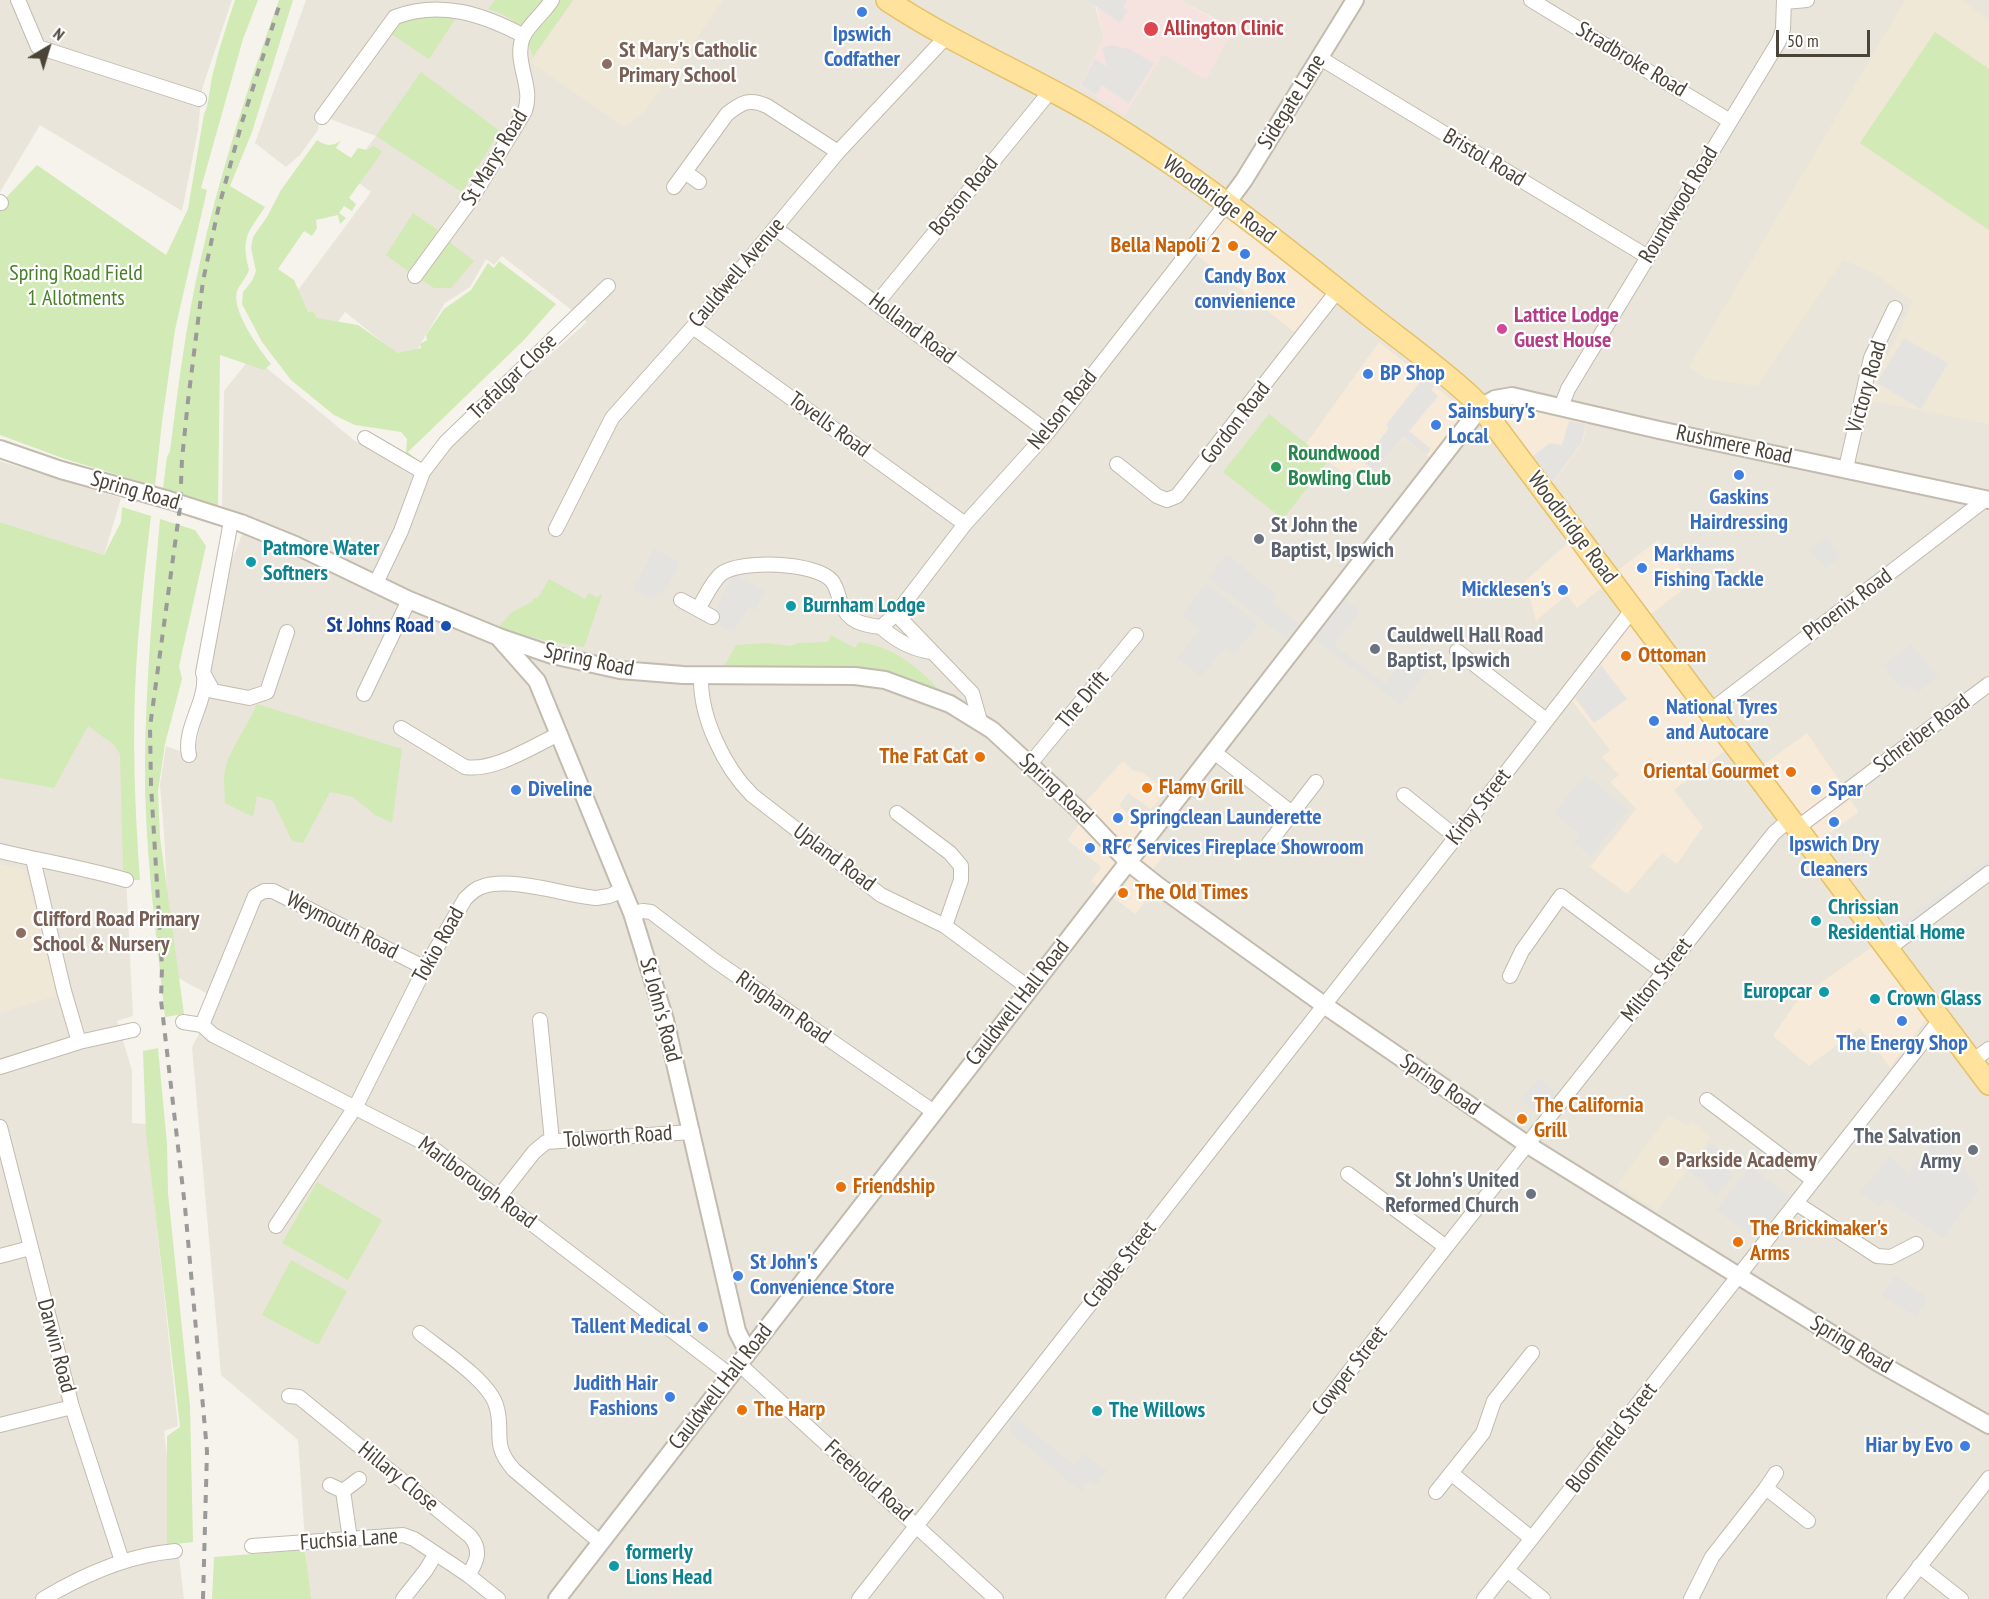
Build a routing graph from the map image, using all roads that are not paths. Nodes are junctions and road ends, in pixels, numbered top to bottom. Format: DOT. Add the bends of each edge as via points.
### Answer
graph roads {
  1 [pos="18,0"];
  2 [pos="552,0"];
  3 [pos="886,0"];
  4 [pos="1355,0"];
  5 [pos="1531,0"];
  6 [pos="1807,0"];
  7 [pos="1785,1"];
  8 [pos="421,3"];
  9 [pos="524,36"];
  10 [pos="946,37"];
  11 [pos="1320,58"];
  12 [pos="1050,89"];
  13 [pos="200,99"];
  14 [pos="322,117"];
  15 [pos="1730,121"];
  16 [pos="838,152"];
  17 [pos="685,172"];
  18 [pos="699,182"];
  19 [pos="674,187"];
  20 [pos="1227,203"];
  21 [pos="775,228"];
  22 [pos="1648,257"];
  23 [pos="415,276"];
  24 [pos="608,286"];
  25 [pos="1338,290"];
  26 [pos="877,303"];
  27 [pos="1895,308"];
  28 [pos="693,327"];
  29 [pos="1481,407"];
  30 [pos="1561,407"];
  31 [pos="1048,432"];
  32 [pos="365,438"];
  33 [pos="0,449"];
  34 [pos="1117,464"];
  35 [pos="1846,468"];
  36 [pos="423,472"];
  37 [pos="1988,500"];
  38 [pos="231,520"];
  39 [pos="965,524"];
  40 [pos="556,529"];
  41 [pos="376,583"];
  42 [pos="410,600"];
  43 [pos="681,600"];
  44 [pos="698,609"];
  45 [pos="1633,609"];
  46 [pos="896,614"];
  47 [pos="712,617"];
  48 [pos="881,627"];
  49 [pos="287,632"];
  50 [pos="1136,636"];
  51 [pos="499,637"];
  52 [pos="1457,651"];
  53 [pos="931,652"];
  54 [pos="552,655"];
  55 [pos="203,673"];
  56 [pos="701,676"];
  57 [pos="537,681"];
  58 [pos="1989,684"];
  59 [pos="364,694"];
  60 [pos="1710,711"];
  61 [pos="1546,720"];
  62 [pos="980,721"];
  63 [pos="401,728"];
  64 [pos="559,734"];
  65 [pos="1214,752"];
  66 [pos="189,755"];
  67 [pos="1030,764"];
  68 [pos="1316,782"];
  69 [pos="1404,795"];
  70 [pos="897,813"];
  71 [pos="1292,813"];
  72 [pos="1794,823"];
  73 [pos="1456,837"];
  74 [pos="1269,843"];
  75 [pos="0,851"];
  76 [pos="33,859"];
  77 [pos="1128,862"];
  78 [pos="1989,873"];
  79 [pos="126,880"];
  80 [pos="623,890"];
  81 [pos="632,913"];
  82 [pos="945,926"];
  83 [pos="1888,949"];
  84 [pos="425,968"];
  85 [pos="1663,972"];
  86 [pos="1510,976"];
  87 [pos="1029,988"];
  88 [pos="1324,1005"];
  89 [pos="540,1020"];
  90 [pos="1940,1020"];
  91 [pos="183,1022"];
  92 [pos="202,1025"];
  93 [pos="133,1030"];
  94 [pos="79,1042"];
  95 [pos="1981,1055"];
  96 [pos="0,1067"];
  97 [pos="1989,1084"];
  98 [pos="1707,1100"];
  99 [pos="356,1106"];
  100 [pos="934,1112"];
  101 [pos="0,1127"];
  102 [pos="692,1132"];
  103 [pos="552,1141"];
  104 [pos="1528,1145"];
  105 [pos="1348,1174"];
  106 [pos="1814,1180"];
  107 [pos="498,1198"];
  108 [pos="1796,1203"];
  109 [pos="276,1226"];
  110 [pos="1916,1244"];
  111 [pos="1446,1247"];
  112 [pos="30,1248"];
  113 [pos="0,1256"];
  114 [pos="1738,1275"];
  115 [pos="420,1333"];
  116 [pos="750,1349"];
  117 [pos="1532,1353"];
  118 [pos="734,1370"];
  119 [pos="289,1396"];
  120 [pos="72,1407"];
  121 [pos="0,1425"];
  122 [pos="1989,1425"];
  123 [pos="1451,1473"];
  124 [pos="1776,1473"];
  125 [pos="1989,1478"];
  126 [pos="359,1479"];
  127 [pos="330,1485"];
  128 [pos="1766,1488"];
  129 [pos="343,1491"];
  130 [pos="1436,1492"];
  131 [pos="1808,1521"];
  132 [pos="917,1525"];
  133 [pos="1531,1538"];
  134 [pos="350,1539"];
  135 [pos="601,1543"];
  136 [pos="252,1546"];
  137 [pos="175,1551"];
  138 [pos="435,1555"];
  139 [pos="122,1561"];
  140 [pos="1919,1566"];
  141 [pos="1507,1570"];
  142 [pos="468,1575"];
  143 [pos="43,1599"];
  144 [pos="403,1599"];
  145 [pos="498,1599"];
  146 [pos="557,1599"];
  147 [pos="859,1599"];
  148 [pos="996,1599"];
  149 [pos="1173,1599"];
  150 [pos="1484,1599"];
  151 [pos="1543,1599"];
  152 [pos="1691,1599"];
  153 [pos="1894,1599"];
  154 [pos="1961,1599"];
  1 -- 13 [label="street" via="38,47"];
  2 -- 9 [label="street"];
  3 -- 10 [label="main road, Woodbridge Road"];
  4 -- 11 [label="street, Sidegate Lane"];
  5 -- 15 [label="street, Stradbroke Road"];
  6 -- 7 [label="street"];
  7 -- 15 [label="street, Roundwood Road" via="1779,41"];
  8 -- 9 [label="street" via="455,7"];
  8 -- 14 [label="street" via="395,17"];
  9 -- 23 [label="street, St Marys Road" via="520,56 528,85 525,111 470,201"];
  10 -- 12 [label="main road, Woodbridge Road"];
  10 -- 16 [label="street, Cauldwell Avenue"];
  11 -- 20 [label="street, Sidegate Lane"];
  11 -- 22 [label="street, Bristol Road"];
  12 -- 20 [label="main road, Woodbridge Road" via="1127,134"];
  12 -- 26 [label="street, Boston Road"];
  15 -- 22 [label="street, Roundwood Road"];
  16 -- 17 [label="street" via="755,101 727,114"];
  16 -- 21 [label="street, Cauldwell Avenue"];
  17 -- 18 [label="street"];
  17 -- 19 [label="street"];
  20 -- 25 [label="main road, Woodbridge Road"];
  20 -- 31 [label="street, Nelson Road"];
  21 -- 26 [label="street, Holland Road"];
  21 -- 28 [label="street, Cauldwell Avenue"];
  22 -- 30 [label="street, Roundwood Road"];
  24 -- 36 [label="street, Trafalgar Close" via="460,427"];
  25 -- 29 [label="main road, Woodbridge Road"];
  25 -- 34 [label="street, Gordon Road" via="1178,496 1162,498"];
  26 -- 31 [label="street, Holland Road"];
  27 -- 35 [label="street, Victory Road" via="1870,358"];
  28 -- 39 [label="street, Tovells Road"];
  28 -- 40 [label="street, Cauldwell Avenue" via="612,418"];
  29 -- 30 [label="street, Rushmere Road" via="1512,396"];
  29 -- 45 [label="main road, Woodbridge Road"];
  29 -- 65 [label="street, Cauldwell Hall Road"];
  30 -- 35 [label="street, Rushmere Road"];
  31 -- 39 [label="street, Nelson Road"];
  32 -- 36 [label="street"];
  33 -- 38 [label="street, Spring Road"];
  35 -- 37 [label="street, Rushmere Road"];
  36 -- 41 [label="street, Trafalgar Close"];
  37 -- 60 [label="street, Phoenix Road"];
  38 -- 41 [label="street, Spring Road"];
  38 -- 55 [label="street"];
  39 -- 46 [label="street, Nelson Road"];
  41 -- 42 [label="street, Spring Road"];
  42 -- 51 [label="street, Spring Road"];
  42 -- 59 [label="street"];
  43 -- 44 [label="street"];
  44 -- 47 [label="street"];
  44 -- 48 [label="street" via="715,581 729,570 751,565 805,568 832,581 853,621"];
  45 -- 60 [label="main road, Woodbridge Road"];
  45 -- 61 [label="street, Kirby Street"];
  46 -- 48 [label="street, Nelson Road"];
  46 -- 53 [label="street"];
  48 -- 53 [label="street" via="918,650"];
  49 -- 55 [label="street" via="267,692 249,698 213,691"];
  50 -- 67 [label="street, The Drift"];
  51 -- 54 [label="street, Spring Road"];
  51 -- 57 [label="street, St John's Road"];
  52 -- 61 [label="street"];
  53 -- 62 [label="street" via="972,693"];
  54 -- 56 [label="street, Spring Road" via="620,670"];
  54 -- 57 [label="street" via="538,672"];
  55 -- 66 [label="street" via="205,688 187,745"];
  56 -- 62 [label="street, Spring Road" via="855,676 885,680 950,704"];
  56 -- 82 [label="street, Upland Road" via="701,693 711,726 725,759 744,787 881,895"];
  57 -- 64 [label="street, St John's Road"];
  58 -- 72 [label="street, Schreiber Road"];
  60 -- 72 [label="main road, Woodbridge Road"];
  61 -- 73 [label="street, Kirby Street"];
  62 -- 67 [label="street, Spring Road"];
  63 -- 64 [label="street" via="474,769"];
  64 -- 80 [label="street, St John's Road"];
  65 -- 71 [label="street"];
  65 -- 77 [label="street, Cauldwell Hall Road"];
  67 -- 77 [label="street, Spring Road"];
  68 -- 71 [label="street"];
  69 -- 73 [label="street"];
  70 -- 82 [label="street" via="961,866 961,880"];
  71 -- 74 [label="street"];
  72 -- 83 [label="main road, Woodbridge Road"];
  72 -- 85 [label="street, Milton Street" via="1774,833"];
  73 -- 88 [label="street, Kirby Street"];
  75 -- 76 [label="street"];
  76 -- 79 [label="street"];
  76 -- 94 [label="street"];
  77 -- 87 [label="street, Cauldwell Hall Road"];
  77 -- 88 [label="street, Spring Road"];
  78 -- 83 [label="street"];
  80 -- 81 [label="street, St John's Road"];
  80 -- 84 [label="street, Tokio Road" via="596,898 524,886 486,885 465,899"];
  81 -- 100 [label="street, Ringham Road" via="651,912"];
  81 -- 102 [label="street, St John's Road" via="656,987"];
  82 -- 87 [label="street, Upland Road"];
  83 -- 90 [label="main road, Woodbridge Road"];
  84 -- 92 [label="street, Weymouth Road" via="273,891 264,891 255,896"];
  84 -- 99 [label="street, Tokio Road"];
  85 -- 86 [label="street" via="1561,896 1522,951"];
  85 -- 104 [label="street, Milton Street"];
  87 -- 100 [label="street, Cauldwell Hall Road"];
  88 -- 104 [label="street, Spring Road"];
  88 -- 132 [label="street, Crabbe Street"];
  89 -- 103 [label="street"];
  90 -- 95 [label="main road, Woodbridge Road"];
  90 -- 106 [label="street, Bloomfield Street"];
  91 -- 92 [label="street"];
  92 -- 99 [label="street, Marlborough Road" via="213,1035"];
  93 -- 94 [label="street"];
  94 -- 96 [label="street"];
  95 -- 97 [label="main road, Woodbridge Road"];
  98 -- 106 [label="street"];
  99 -- 107 [label="street, Marlborough Road" via="430,1146"];
  99 -- 109 [label="street, Tokio Road"];
  100 -- 116 [label="street, Cauldwell Hall Road"];
  101 -- 112 [label="street, Darwin Road"];
  102 -- 103 [label="street, Tolworth Road"];
  102 -- 116 [label="street, St John's Road" via="737,1331"];
  103 -- 107 [label="street, Tolworth Road" via="540,1145"];
  104 -- 111 [label="street, Cowper Street"];
  104 -- 114 [label="street, Spring Road"];
  105 -- 111 [label="street"];
  106 -- 108 [label="street, Bloomfield Street"];
  107 -- 118 [label="street, Marlborough Road"];
  108 -- 110 [label="street" via="1878,1256 1891,1257"];
  108 -- 114 [label="street, Bloomfield Street"];
  111 -- 149 [label="street, Cowper Street"];
  112 -- 113 [label="street"];
  112 -- 120 [label="street, Darwin Road"];
  114 -- 122 [label="street, Spring Road" via="1877,1362"];
  114 -- 133 [label="street, Bloomfield Street"];
  115 -- 135 [label="street" via="488,1390 496,1405 500,1447 514,1470"];
  116 -- 118 [label="street, Cauldwell Hall Road"];
  117 -- 123 [label="street" via="1494,1401 1483,1433"];
  118 -- 132 [label="street, Freehold Road"];
  118 -- 135 [label="street, Cauldwell Hall Road"];
  119 -- 142 [label="street, Hillary Close" via="299,1397 470,1536 478,1555"];
  120 -- 121 [label="street"];
  120 -- 139 [label="street, Darwin Road"];
  123 -- 130 [label="street"];
  123 -- 133 [label="street"];
  124 -- 128 [label="street"];
  125 -- 140 [label="street"];
  126 -- 129 [label="street"];
  127 -- 129 [label="street"];
  128 -- 131 [label="street"];
  128 -- 152 [label="street" via="1712,1557"];
  129 -- 134 [label="street"];
  132 -- 147 [label="street, Crabbe Street"];
  132 -- 148 [label="street, Freehold Road"];
  133 -- 141 [label="street, Bloomfield Street"];
  134 -- 136 [label="street, Fuchsia Lane"];
  134 -- 138 [label="street, Fuchsia Lane" via="403,1535"];
  135 -- 146 [label="street, Cauldwell Hall Road"];
  137 -- 139 [label="street"];
  138 -- 142 [label="street, Fuchsia Lane"];
  138 -- 144 [label="street"];
  139 -- 143 [label="street"];
  140 -- 153 [label="street"];
  140 -- 154 [label="street"];
  141 -- 150 [label="street, Bloomfield Street"];
  141 -- 151 [label="street"];
  142 -- 145 [label="street, Fuchsia Lane"];
}
